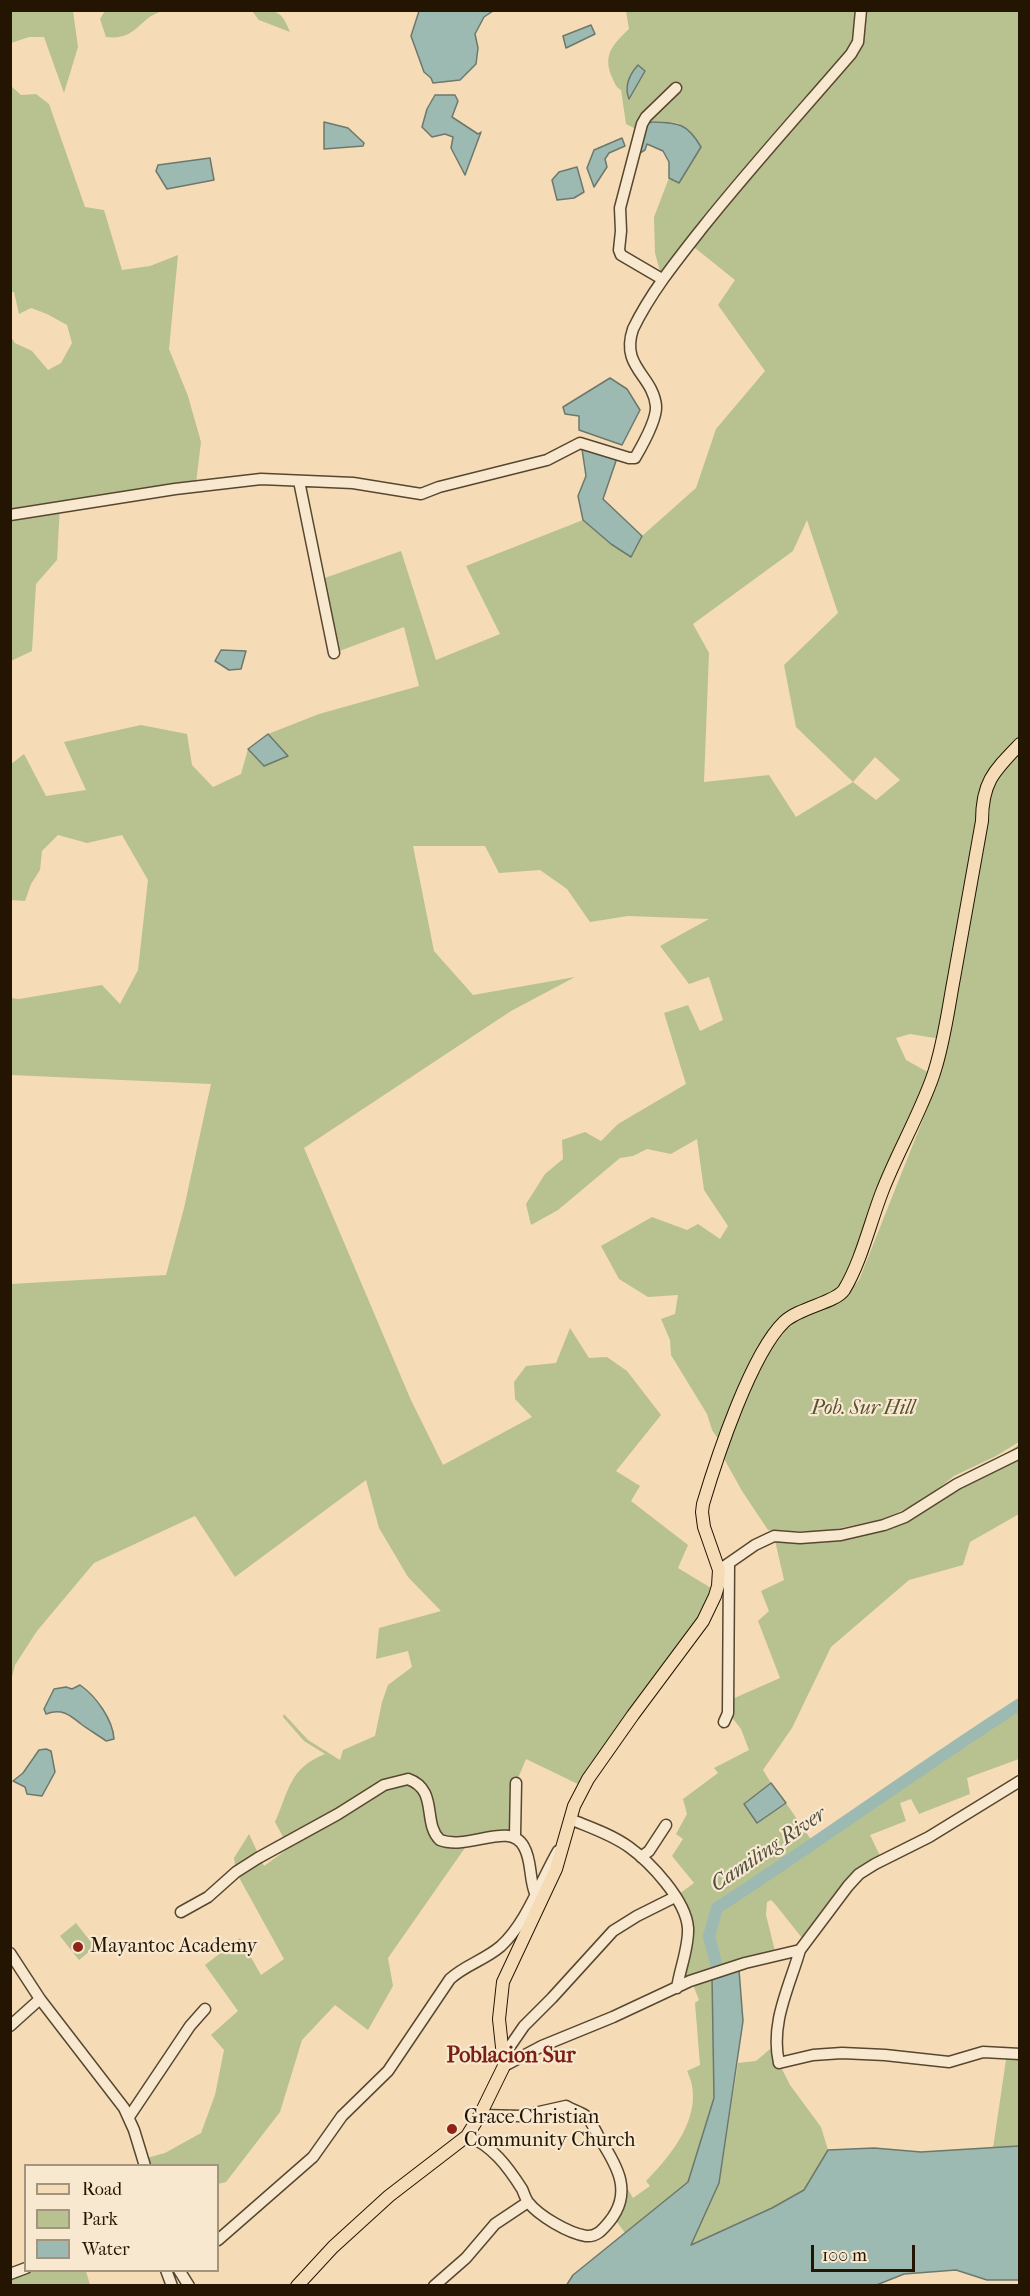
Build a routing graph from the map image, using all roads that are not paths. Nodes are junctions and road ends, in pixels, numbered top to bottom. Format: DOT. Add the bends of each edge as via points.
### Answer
graph roads {
  1 [pos="861,10"];
  2 [pos="676,88"];
  3 [pos="662,279"];
  4 [pos="299,481"];
  5 [pos="10,515"];
  6 [pos="334,652"];
  7 [pos="1020,744"];
  8 [pos="1020,1453"];
  9 [pos="724,1567"];
  10 [pos="724,1722"];
  11 [pos="1020,1781"];
  12 [pos="516,1783"];
  13 [pos="570,1819"];
  14 [pos="666,1824"];
  15 [pos="515,1836"];
  16 [pos="562,1845"];
  17 [pos="641,1857"];
  18 [pos="535,1893"];
  19 [pos="675,1897"];
  20 [pos="181,1912"];
  21 [pos="800,1950"];
  22 [pos="10,1953"];
  23 [pos="14,1970"];
  24 [pos="677,1988"];
  25 [pos="40,1999"];
  26 [pos="206,2009"];
  27 [pos="10,2026"];
  28 [pos="1020,2054"];
  29 [pos="504,2060"];
  30 [pos="480,2115"];
  31 [pos="129,2117"];
  32 [pos="467,2136"];
  33 [pos="144,2164"];
  34 [pos="528,2202"];
  35 [pos="219,2239"];
  36 [pos="172,2274"];
  37 [pos="189,2286"];
  38 [pos="297,2286"];
  39 [pos="434,2286"];
  1 -- 3 [label="street" via="858,42 851,54 783,129"];
  2 -- 3 [label="street" via="642,124 620,208 621,255"];
  3 -- 4 [label="street" via="630,338 630,356 656,406 635,458 580,443 547,460 421,494 353,483"];
  4 -- 5 [label="street" via="261,479 175,489"];
  4 -- 6 [label="street"];
  7 -- 9 [label="main road" via="996,769 987,786 943,1039 933,1075 852,1274 840,1294 792,1315 769,1342 712,1476 702,1519"];
  8 -- 9 [label="street" via="957,1484 905,1517 858,1533 774,1536"];
  9 -- 10 [label="street" via="728,1713"];
  9 -- 13 [label="main road" via="704,1621 588,1779"];
  11 -- 21 [label="street" via="929,1838 859,1874"];
  12 -- 15 [label="street"];
  13 -- 16 [label="main road"];
  13 -- 17 [label="street" via="617,1840"];
  14 -- 17 [label="street"];
  15 -- 18 [label="street" via="528,1856"];
  15 -- 20 [label="street" via="458,1844 441,1840 432,1828 430,1808 420,1785 408,1779 399,1780 258,1858 208,1897"];
  16 -- 18 [label="street"];
  16 -- 29 [label="main road" via="556,1869 503,1982 499,2019"];
  17 -- 19 [label="street"];
  18 -- 35 [label="street" via="518,1926 502,1945 445,1983 388,2071 342,2116 313,2157"];
  19 -- 24 [label="street" via="688,1928"];
  19 -- 29 [label="street" via="626,1922 608,1936 524,2026"];
  21 -- 24 [label="street" via="736,1966"];
  21 -- 28 [label="street" via="780,2013 776,2044 779,2063 842,2053 949,2062 983,2052"];
  22 -- 23 [label="street"];
  23 -- 25 [label="street"];
  24 -- 29 [label="street"];
  25 -- 27 [label="street"];
  25 -- 31 [label="street"];
  26 -- 31 [label="street" via="190,2026"];
  29 -- 30 [label="main road"];
  30 -- 32 [label="main road"];
  30 -- 34 [label="street" via="521,2116 566,2106 588,2119 617,2170 620,2205 594,2235 563,2228"];
  31 -- 33 [label="street"];
  32 -- 34 [label="street" via="495,2152"];
  32 -- 38 [label="main road" via="375,2209"];
  34 -- 39 [label="street" via="495,2224 466,2258"];
  36 -- 37 [label="street"];
}
